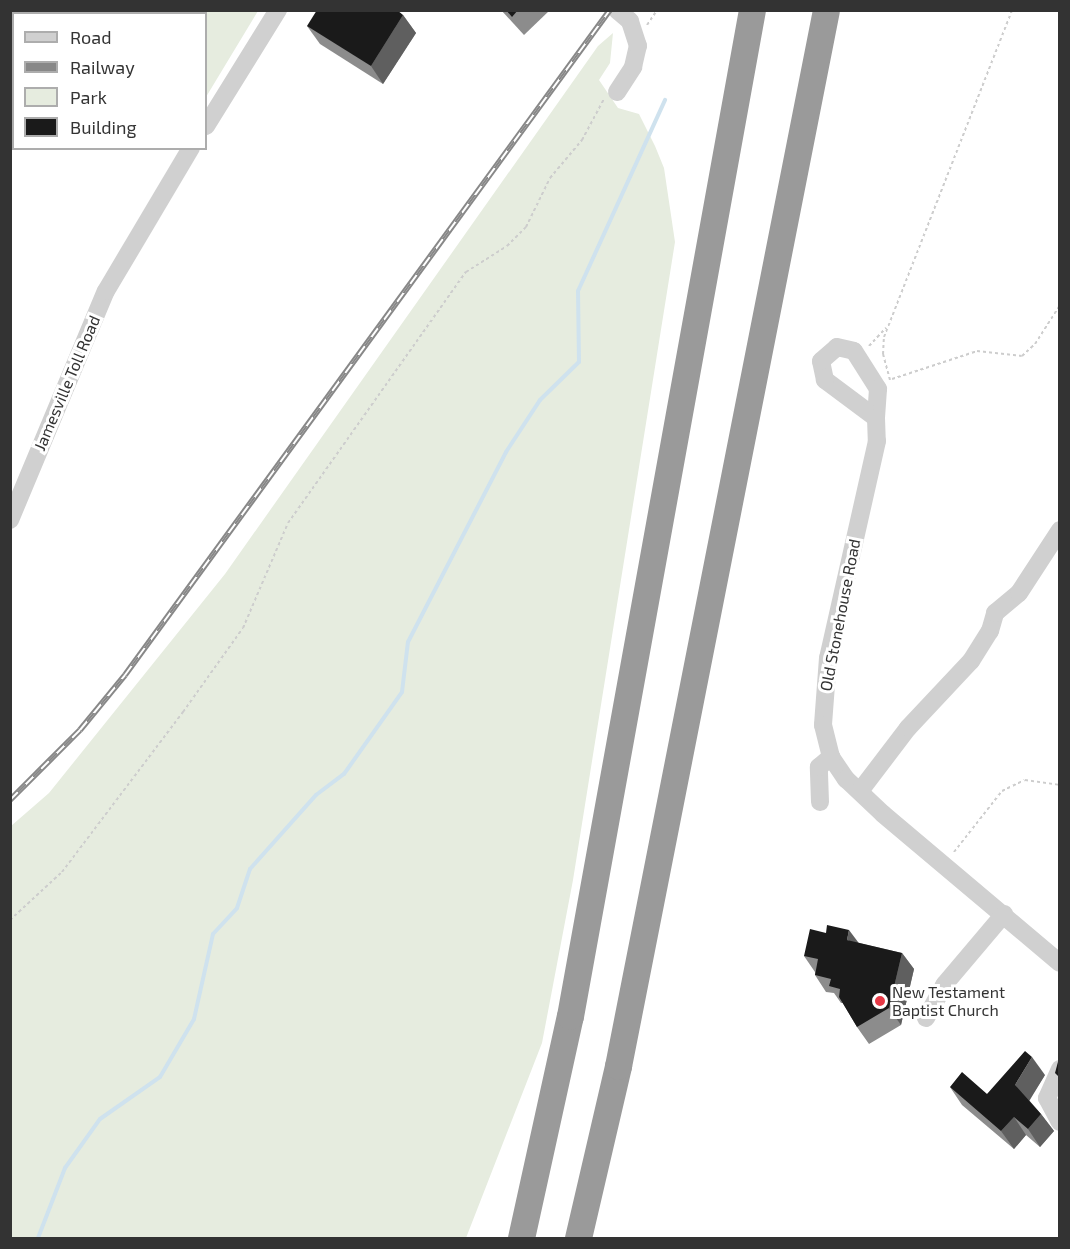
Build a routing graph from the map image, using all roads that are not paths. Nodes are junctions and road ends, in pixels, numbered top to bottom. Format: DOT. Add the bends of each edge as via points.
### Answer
graph roads {
  1 [pos="278,10"];
  2 [pos="617,10"];
  3 [pos="752,10"];
  4 [pos="826,10"];
  5 [pos="617,92"];
  6 [pos="207,124"];
  7 [pos="190,150"];
  8 [pos="876,418"];
  9 [pos="10,520"];
  10 [pos="1059,530"];
  11 [pos="831,757"];
  12 [pos="860,791"];
  13 [pos="820,802"];
  14 [pos="1004,914"];
  15 [pos="1059,963"];
  16 [pos="926,1018"];
  17 [pos="1059,1069"];
  18 [pos="1059,1122"];
  19 [pos="521,1239"];
  20 [pos="578,1239"];
  1 -- 6 [label="street"];
  2 -- 5 [label="street" via="630,21 638,46 633,67"];
  3 -- 19 [label="highway" via="572,1005"];
  4 -- 20 [label="highway" via="620,1055"];
  7 -- 9 [label="street, Jamesville Toll Road" via="106,291"];
  8 -- 8 [label="street, Old Stonehouse Road" via="885,384 845,347 827,353 820,366 825,380"];
  8 -- 11 [label="street, Old Stonehouse Road" via="877,441 824,681 823,725"];
  10 -- 12 [label="street" via="1019,592 995,613 990,631 970,661 908,728"];
  11 -- 12 [label="street, Old Stonehouse Road"];
  11 -- 13 [label="street" via="819,767"];
  12 -- 14 [label="street, Old Stonehouse Road"];
  14 -- 15 [label="street, Old Stonehouse Road"];
  14 -- 16 [label="street" via="944,985"];
  17 -- 18 [label="street" via="1047,1098"];
}
